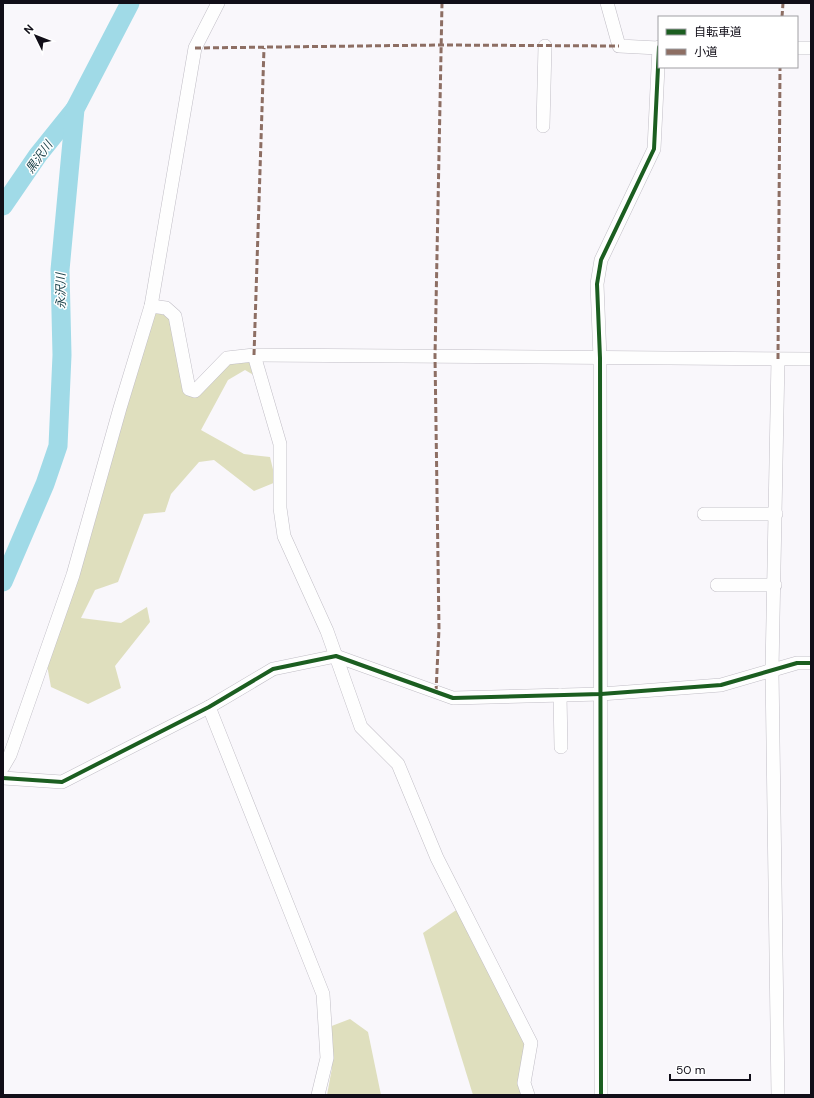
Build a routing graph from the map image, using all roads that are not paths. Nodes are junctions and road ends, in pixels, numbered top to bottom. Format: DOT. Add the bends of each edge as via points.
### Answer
graph roads {
  1 [pos="218,3"];
  2 [pos="607,3"];
  3 [pos="544,46"];
  4 [pos="658,48"];
  5 [pos="798,48"];
  6 [pos="811,48"];
  7 [pos="658,68"];
  8 [pos="543,126"];
  9 [pos="151,306"];
  10 [pos="254,355"];
  11 [pos="600,358"];
  12 [pos="778,359"];
  13 [pos="811,359"];
  14 [pos="704,514"];
  15 [pos="776,514"];
  16 [pos="717,585"];
  17 [pos="775,585"];
  18 [pos="336,656"];
  19 [pos="811,663"];
  20 [pos="772,670"];
  21 [pos="601,694"];
  22 [pos="560,695"];
  23 [pos="209,707"];
  24 [pos="561,747"];
  25 [pos="3,767"];
  26 [pos="3,778"];
  27 [pos="318,1095"];
  28 [pos="528,1095"];
  29 [pos="601,1095"];
  30 [pos="778,1095"];
  1 -- 9 [label="street" via="195,48"];
  2 -- 4 [label="street" via="619,46"];
  3 -- 8 [label="street"];
  5 -- 6 [label="street"];
  7 -- 11 [label="street" via="654,149 601,260 597,284"];
  9 -- 10 [label="street" via="166,308 175,316 189,388 195,391 227,358"];
  9 -- 25 [label="street" via="73,574 10,756"];
  10 -- 11 [label="street"];
  10 -- 18 [label="street" via="280,444 280,508 284,536"];
  11 -- 12 [label="street"];
  11 -- 21 [label="street"];
  12 -- 13 [label="street"];
  12 -- 15 [label="street"];
  14 -- 15 [label="street"];
  15 -- 17 [label="street"];
  16 -- 17 [label="street"];
  17 -- 20 [label="street"];
  18 -- 22 [label="street" via="453,698"];
  18 -- 23 [label="street" via="273,669"];
  18 -- 28 [label="street" via="361,727 398,764 437,858 531,1042 524,1083"];
  19 -- 20 [label="street" via="797,663"];
  20 -- 21 [label="street" via="721,685"];
  20 -- 30 [label="street"];
  21 -- 22 [label="street"];
  21 -- 29 [label="street"];
  22 -- 24 [label="street"];
  23 -- 26 [label="street" via="62,782"];
  23 -- 27 [label="street" via="322,994 327,1058"];
}
